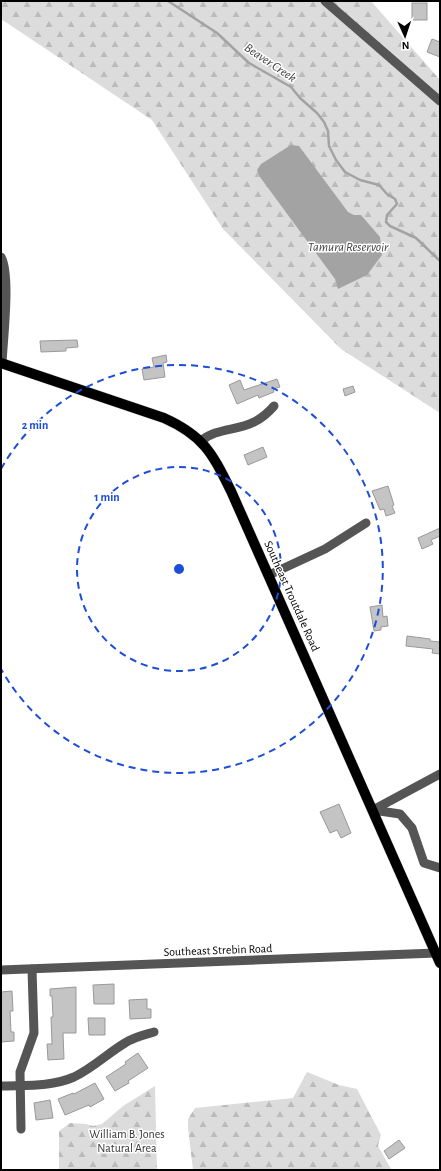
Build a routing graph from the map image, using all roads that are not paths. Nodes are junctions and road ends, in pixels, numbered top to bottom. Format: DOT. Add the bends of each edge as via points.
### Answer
graph roads {
  1 [pos="325,1"];
  2 [pos="440,101"];
  3 [pos="1,257"];
  4 [pos="1,363"];
  5 [pos="274,406"];
  6 [pos="201,442"];
  7 [pos="366,522"];
  8 [pos="269,575"];
  9 [pos="440,774"];
  10 [pos="372,810"];
  11 [pos="440,868"];
  12 [pos="436,953"];
  13 [pos="440,963"];
  14 [pos="32,969"];
  15 [pos="1,970"];
  16 [pos="154,1032"];
  17 [pos="20,1085"];
  18 [pos="1,1086"];
  19 [pos="21,1129"];
  1 -- 2 [label="street"];
  3 -- 4 [label="street" via="4,262 6,290"];
  4 -- 6 [label="main road, Southeast Troutdale Road" via="164,418 186,429"];
  5 -- 6 [label="street" via="265,416 253,423 213,433"];
  6 -- 8 [label="main road, Southeast Troutdale Road" via="209,450 231,491"];
  7 -- 8 [label="street" via="325,549"];
  8 -- 10 [label="main road, Southeast Troutdale Road"];
  9 -- 10 [label="street"];
  10 -- 11 [label="street" via="400,814 412,828 424,863"];
  10 -- 12 [label="main road, Southeast Troutdale Road"];
  12 -- 13 [label="main road, Southeast Troutdale Road"];
  12 -- 14 [label="street, Southeast Strebin Road"];
  14 -- 15 [label="street, Southeast Strebin Road"];
  14 -- 17 [label="street" via="34,1033 20,1072"];
  16 -- 17 [label="street" via="126,1043 72,1077 42,1085"];
  17 -- 18 [label="street"];
  17 -- 19 [label="street"];
}
